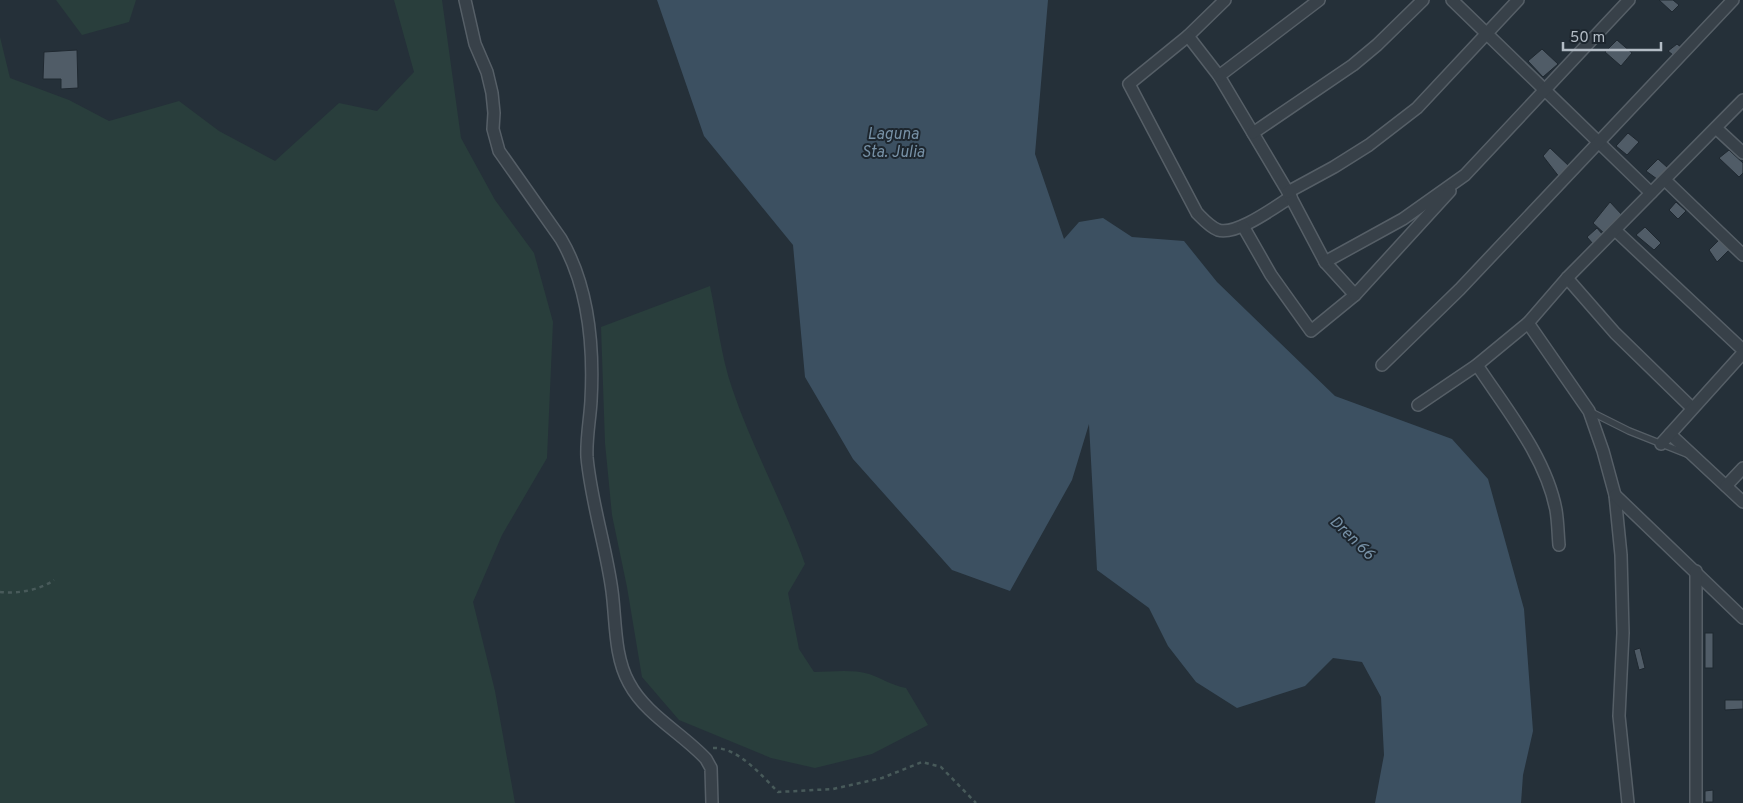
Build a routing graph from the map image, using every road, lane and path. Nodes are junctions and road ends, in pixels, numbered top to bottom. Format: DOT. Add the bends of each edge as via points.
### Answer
graph roads {
  1 [pos="464,0"];
  2 [pos="1225,0"];
  3 [pos="1319,0"];
  4 [pos="1424,0"];
  5 [pos="1452,0"];
  6 [pos="1518,0"];
  7 [pos="1629,0"];
  8 [pos="1733,0"];
  9 [pos="1486,34"];
  10 [pos="1188,36"];
  11 [pos="1219,76"];
  12 [pos="1545,90"];
  13 [pos="1743,100"];
  14 [pos="1716,128"];
  15 [pos="1253,133"];
  16 [pos="1598,141"];
  17 [pos="1743,153"];
  18 [pos="1465,175"];
  19 [pos="1665,180"];
  20 [pos="1651,193"];
  21 [pos="1290,195"];
  22 [pos="1242,226"];
  23 [pos="1615,230"];
  24 [pos="1743,255"];
  25 [pos="1325,262"];
  26 [pos="1567,278"];
  27 [pos="1355,295"];
  28 [pos="1528,323"];
  29 [pos="1743,351"];
  30 [pos="1477,364"];
  31 [pos="1382,365"];
  32 [pos="1418,405"];
  33 [pos="1692,408"];
  34 [pos="1589,411"];
  35 [pos="1670,434"];
  36 [pos="1661,444"];
  37 [pos="1697,458"];
  38 [pos="1743,468"];
  39 [pos="1726,486"];
  40 [pos="1616,495"];
  41 [pos="1743,502"];
  42 [pos="1559,545"];
  43 [pos="1696,571"];
  44 [pos="54,580"];
  45 [pos="0,592"];
  46 [pos="1743,618"];
  47 [pos="696,748"];
  48 [pos="712,803"];
  49 [pos="976,803"];
  50 [pos="1628,803"];
  51 [pos="1696,803"];
  1 -- 47 [label="street" via="490,86 493,128 499,152 561,239 581,287 591,338 587,454 590,485 610,579 621,665 637,696"];
  2 -- 10 [label="street"];
  3 -- 11 [label="street"];
  4 -- 15 [label="street" via="1378,46"];
  5 -- 9 [label="street"];
  6 -- 9 [label="street"];
  7 -- 12 [label="street"];
  8 -- 16 [label="street"];
  9 -- 12 [label="street"];
  9 -- 21 [label="street" via="1417,108 1369,145"];
  10 -- 11 [label="street"];
  10 -- 22 [label="street" via="1129,84 1196,214 1219,230"];
  11 -- 15 [label="street"];
  12 -- 16 [label="street"];
  12 -- 18 [label="street"];
  13 -- 14 [label="street"];
  14 -- 17 [label="street"];
  14 -- 19 [label="street"];
  15 -- 21 [label="street"];
  16 -- 20 [label="street"];
  16 -- 31 [label="street" via="1460,289"];
  18 -- 25 [label="street" via="1403,219"];
  18 -- 27 [label="street"];
  19 -- 20 [label="street"];
  19 -- 24 [label="street"];
  20 -- 23 [label="street"];
  21 -- 22 [label="street"];
  21 -- 25 [label="street"];
  22 -- 27 [label="street" via="1271,275 1311,331"];
  23 -- 26 [label="street"];
  23 -- 29 [label="street"];
  25 -- 27 [label="street"];
  26 -- 28 [label="street"];
  26 -- 33 [label="street" via="1615,333"];
  28 -- 30 [label="street"];
  28 -- 34 [label="street"];
  29 -- 33 [label="street"];
  30 -- 32 [label="street"];
  30 -- 42 [label="street" via="1545,476 1556,510"];
  33 -- 35 [label="street"];
  34 -- 36 [label="lane"];
  34 -- 40 [label="street"];
  35 -- 36 [label="street"];
  35 -- 37 [label="street"];
  36 -- 37 [label="lane"];
  37 -- 39 [label="street"];
  38 -- 39 [label="street"];
  39 -- 41 [label="street"];
  40 -- 43 [label="street"];
  40 -- 50 [label="street" via="1623,633 1619,716"];
  43 -- 46 [label="street"];
  43 -- 51 [label="street"];
  44 -- 45 [label="path" via="44,587"];
  47 -- 48 [label="street" via="711,768"];
  47 -- 49 [label="path" via="724,747 751,766 778,792 833,789 882,778 922,762 941,767"];
}
